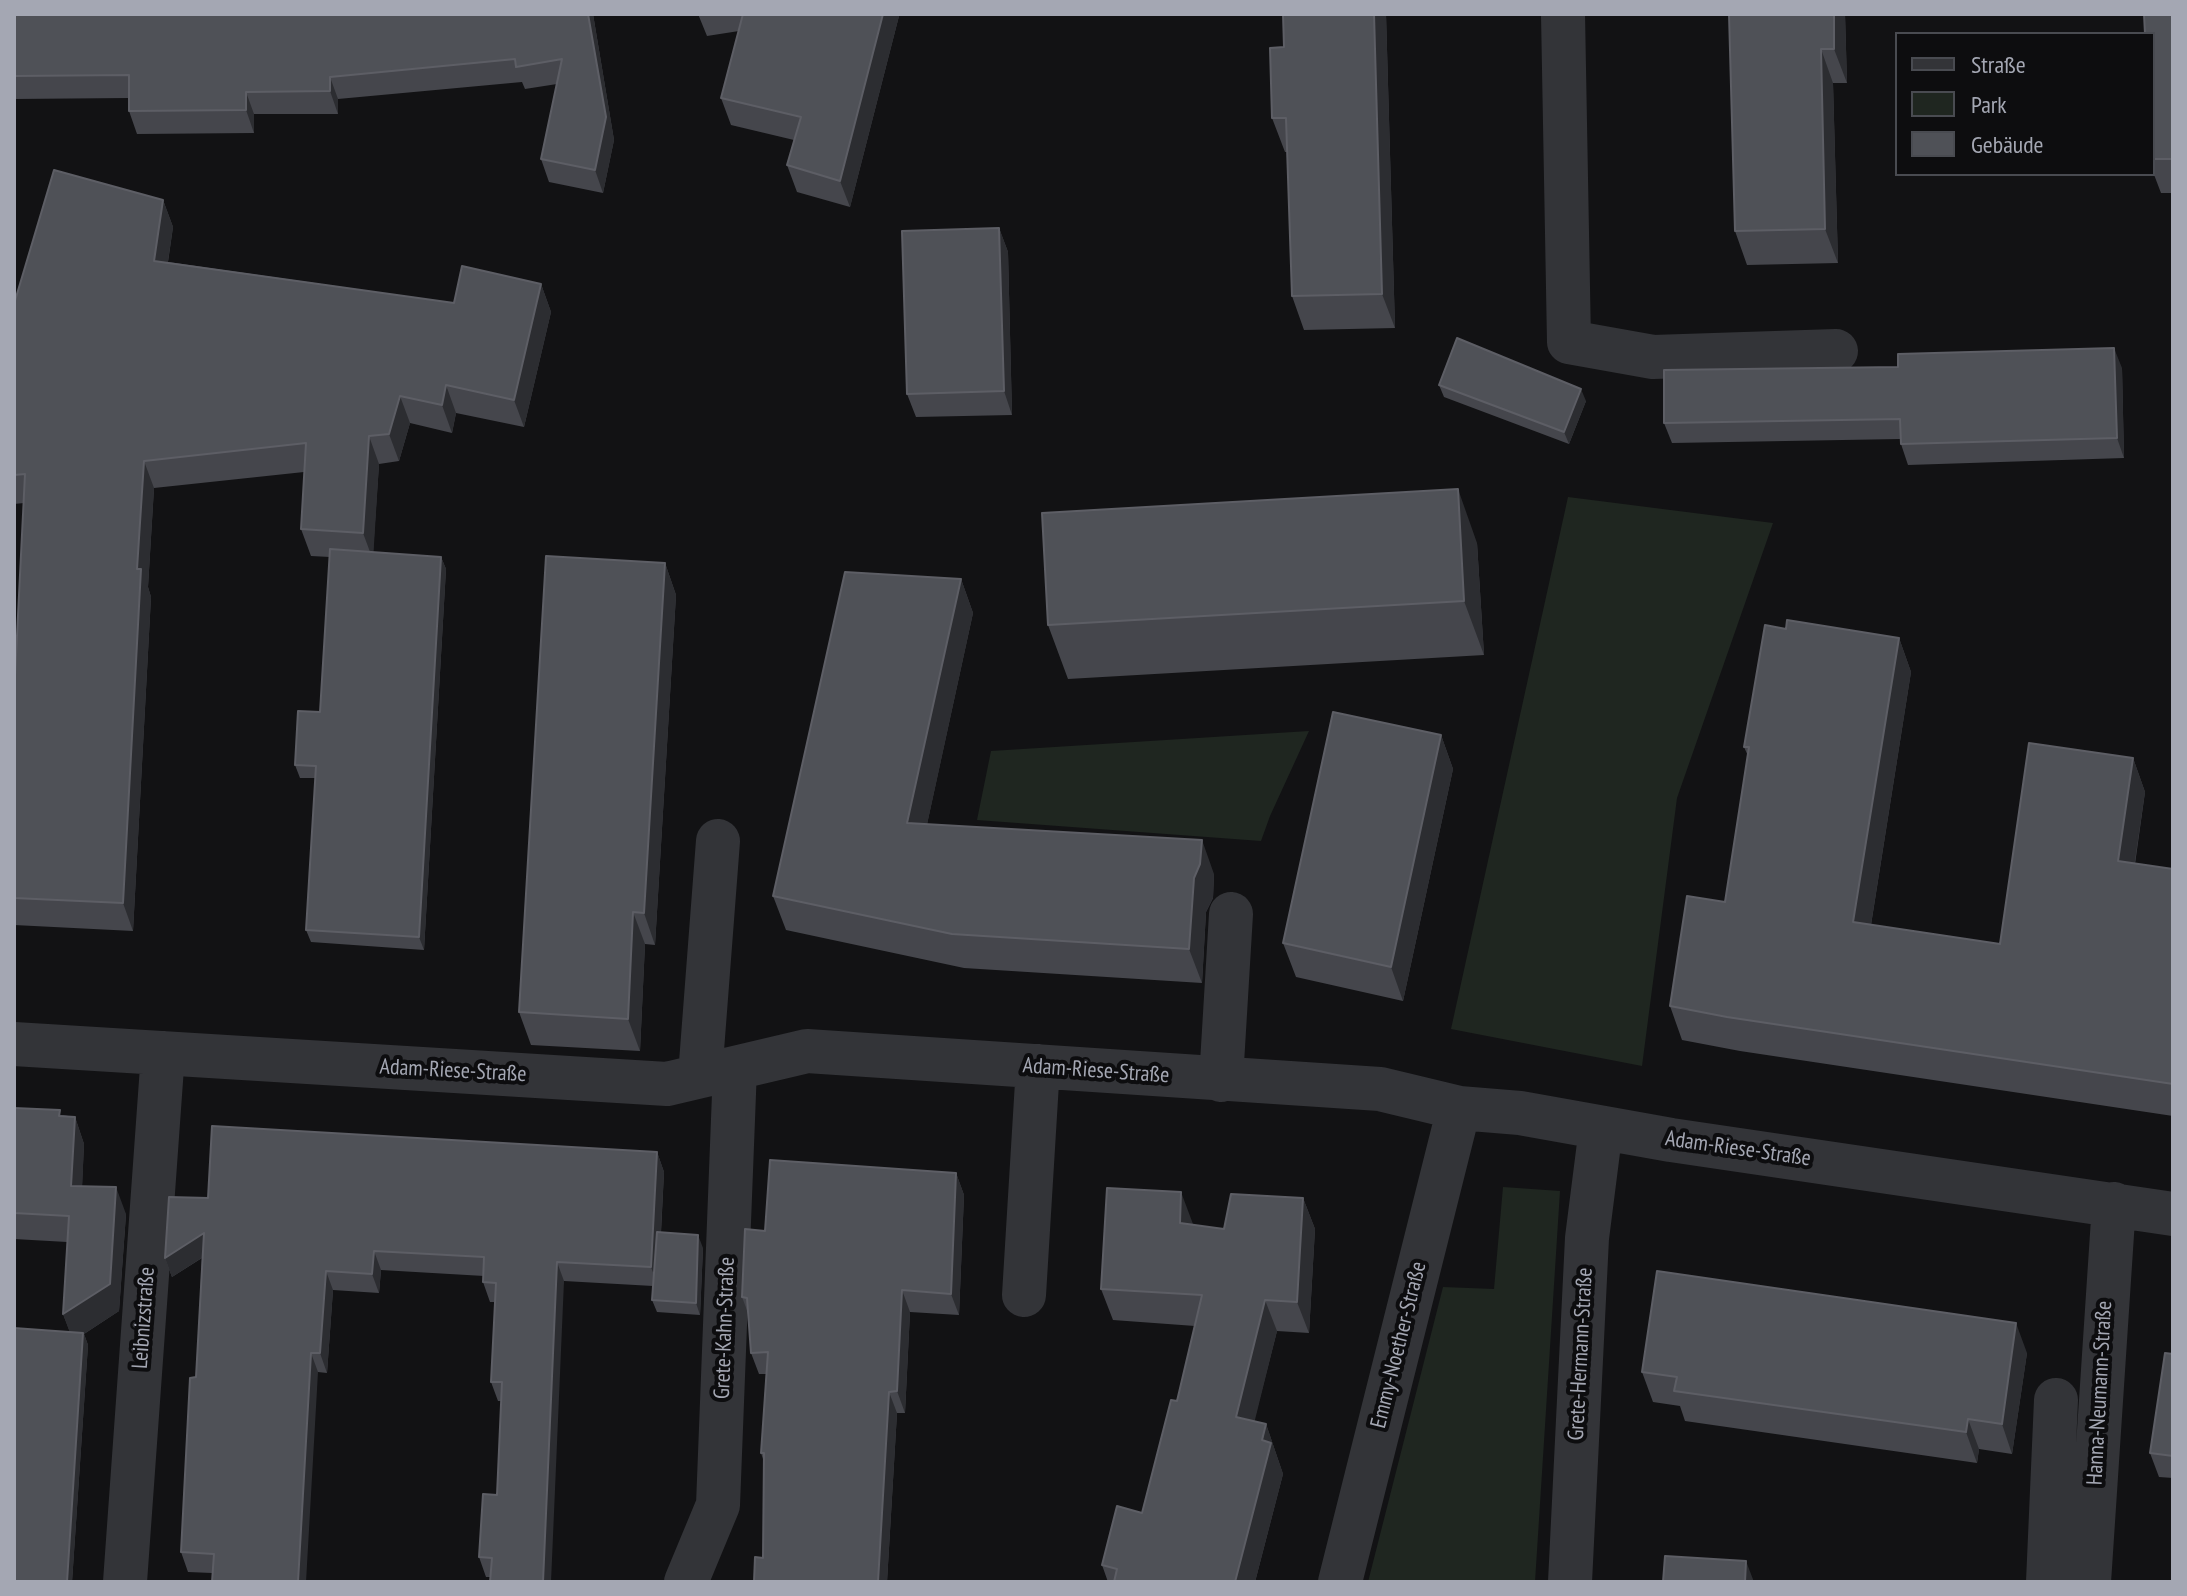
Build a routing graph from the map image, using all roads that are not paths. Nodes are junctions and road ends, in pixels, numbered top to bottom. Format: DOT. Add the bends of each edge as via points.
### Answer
graph roads {
  1 [pos="1563,14"];
  2 [pos="1836,351"];
  3 [pos="718,841"];
  4 [pos="1231,914"];
  5 [pos="14,1044"];
  6 [pos="163,1053"];
  7 [pos="1038,1066"];
  8 [pos="718,1072"];
  9 [pos="1221,1080"];
  10 [pos="1459,1108"];
  11 [pos="1601,1128"];
  12 [pos="2114,1204"];
  13 [pos="2173,1214"];
  14 [pos="1024,1295"];
  15 [pos="2056,1400"];
  16 [pos="125,1582"];
  17 [pos="686,1582"];
  18 [pos="1340,1582"];
  19 [pos="1570,1582"];
  20 [pos="2048,1582"];
  21 [pos="2089,1582"];
  1 -- 2 [label="street" via="1569,342 1653,357"];
  3 -- 8 [label="street, Grete-Kahn-Straße"];
  4 -- 9 [label="street"];
  5 -- 6 [label="street, Adam-Riese-Straße"];
  6 -- 8 [label="street, Adam-Riese-Straße" via="667,1084"];
  6 -- 16 [label="street, Leibnizstraße"];
  7 -- 8 [label="street, Adam-Riese-Straße" via="807,1051"];
  7 -- 9 [label="street, Adam-Riese-Straße"];
  7 -- 14 [label="street"];
  8 -- 17 [label="street, Grete-Kahn-Straße" via="718,1505"];
  9 -- 10 [label="street, Adam-Riese-Straße" via="1380,1089"];
  10 -- 11 [label="street, Adam-Riese-Straße"];
  10 -- 18 [label="street, Emmy-Noether-Straße"];
  11 -- 12 [label="street, Adam-Riese-Straße"];
  11 -- 19 [label="street, Grete-Hermann-Straße" via="1587,1238"];
  12 -- 13 [label="street, Adam-Riese-Straße"];
  12 -- 21 [label="street, Hanna-Neumann-Straße"];
  15 -- 20 [label="street"];
}
